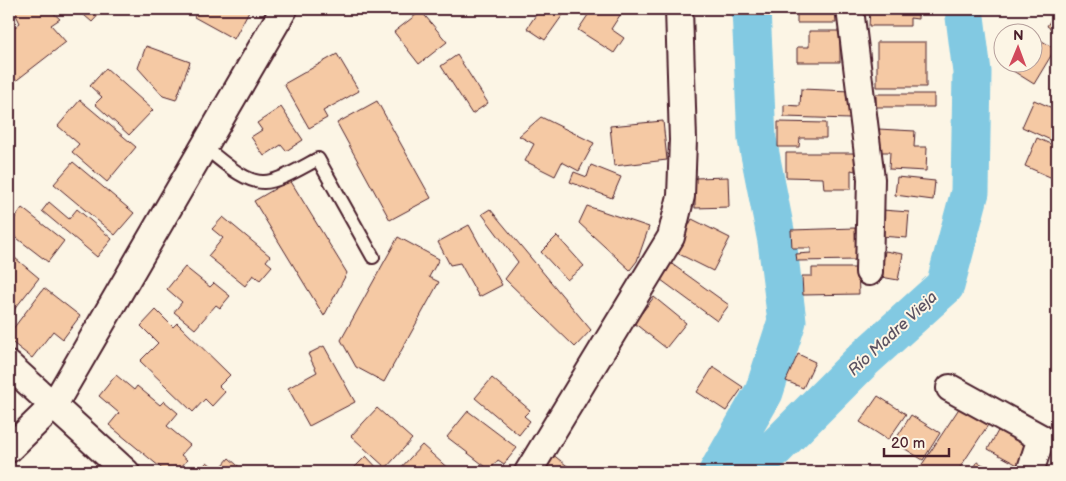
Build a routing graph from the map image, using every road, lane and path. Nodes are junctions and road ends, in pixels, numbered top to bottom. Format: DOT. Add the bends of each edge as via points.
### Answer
graph roads {
  1 [pos="284,9"];
  2 [pos="679,9"];
  3 [pos="850,9"];
  4 [pos="204,147"];
  5 [pos="373,257"];
  6 [pos="869,272"];
  7 [pos="9,365"];
  8 [pos="950,388"];
  9 [pos="54,405"];
  10 [pos="9,450"];
  11 [pos="126,472"];
  12 [pos="528,472"];
  13 [pos="1030,472"];
  1 -- 4 [label="street"];
  2 -- 12 [label="street" via="683,140 681,196 672,237"];
  3 -- 6 [label="street" via="871,179"];
  4 -- 5 [label="lane" via="245,178 264,182 280,178 318,159"];
  4 -- 9 [label="street"];
  7 -- 9 [label="street"];
  8 -- 13 [label="street" via="1041,438"];
  9 -- 10 [label="street"];
  9 -- 11 [label="street"];
}
